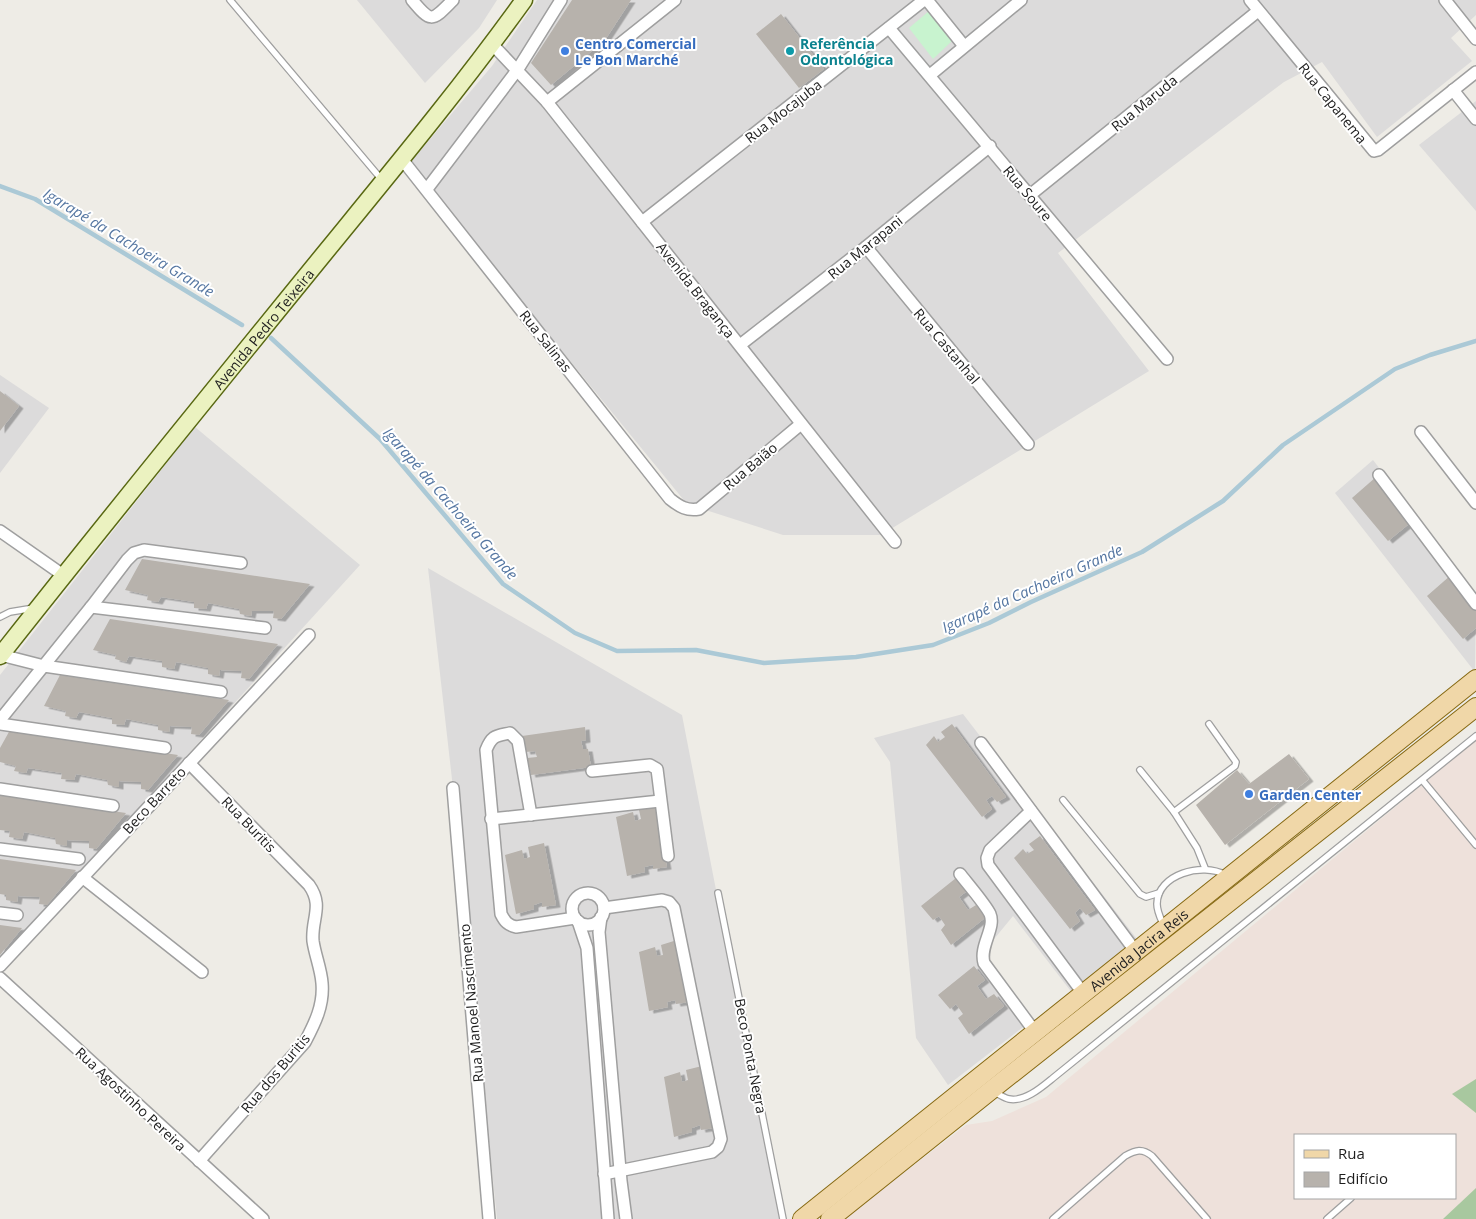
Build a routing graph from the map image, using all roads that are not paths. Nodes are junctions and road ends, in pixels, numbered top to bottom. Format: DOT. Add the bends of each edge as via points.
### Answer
graph roads {
  1 [pos="230,0"];
  2 [pos="412,0"];
  3 [pos="453,0"];
  4 [pos="524,0"];
  5 [pos="560,0"];
  6 [pos="674,0"];
  7 [pos="925,0"];
  8 [pos="1020,0"];
  9 [pos="1250,0"];
  10 [pos="1445,0"];
  11 [pos="1258,11"];
  12 [pos="889,28"];
  13 [pos="1476,39"];
  14 [pos="492,44"];
  15 [pos="964,46"];
  16 [pos="518,69"];
  17 [pos="1476,72"];
  18 [pos="930,75"];
  19 [pos="1453,90"];
  20 [pos="547,102"];
  21 [pos="1476,119"];
  22 [pos="990,146"];
  23 [pos="402,158"];
  24 [pos="383,181"];
  25 [pos="426,189"];
  26 [pos="1030,195"];
  27 [pos="642,222"];
  28 [pos="866,248"];
  29 [pos="740,345"];
  30 [pos="1167,359"];
  31 [pos="801,424"];
  32 [pos="1421,432"];
  33 [pos="1028,444"];
  34 [pos="1379,475"];
  35 [pos="1476,503"];
  36 [pos="699,509"];
  37 [pos="0,531"];
  38 [pos="895,542"];
  39 [pos="242,563"];
  40 [pos="63,575"];
  41 [pos="1476,604"];
  42 [pos="38,607"];
  43 [pos="91,607"];
  44 [pos="0,617"];
  45 [pos="265,628"];
  46 [pos="309,635"];
  47 [pos="0,655"];
  48 [pos="44,666"];
  49 [pos="1476,679"];
  50 [pos="221,692"];
  51 [pos="1476,708"];
  52 [pos="0,720"];
  53 [pos="0,724"];
  54 [pos="1209,724"];
  55 [pos="1476,736"];
  56 [pos="981,743"];
  57 [pos="166,748"];
  58 [pos="189,763"];
  59 [pos="1140,770"];
  60 [pos="592,771"];
  61 [pos="1423,780"];
  62 [pos="453,788"];
  63 [pos="0,789"];
  64 [pos="1063,800"];
  65 [pos="660,801"];
  66 [pos="113,806"];
  67 [pos="1030,811"];
  68 [pos="1174,812"];
  69 [pos="531,815"];
  70 [pos="492,819"];
  71 [pos="1476,845"];
  72 [pos="0,849"];
  73 [pos="668,856"];
  74 [pos="79,859"];
  75 [pos="1206,868"];
  76 [pos="960,874"];
  77 [pos="82,877"];
  78 [pos="1229,878"];
  79 [pos="309,885"];
  80 [pos="718,893"];
  81 [pos="1159,894"];
  82 [pos="602,912"];
  83 [pos="0,913"];
  84 [pos="17,915"];
  85 [pos="577,919"];
  86 [pos="1166,929"];
  87 [pos="1136,952"];
  88 [pos="0,966"];
  89 [pos="202,972"];
  90 [pos="0,978"];
  91 [pos="1083,993"];
  92 [pos="1035,1032"];
  93 [pos="990,1091"];
  94 [pos="199,1161"];
  95 [pos="620,1171"];
  96 [pos="604,1174"];
  97 [pos="1350,1199"];
  98 [pos="262,1219"];
  99 [pos="489,1219"];
  100 [pos="608,1219"];
  101 [pos="626,1219"];
  102 [pos="783,1219"];
  103 [pos="802,1219"];
  104 [pos="830,1219"];
  105 [pos="1054,1219"];
  106 [pos="1207,1219"];
  107 [pos="1327,1219"];
  1 -- 24 [label="lane"];
  2 -- 3 [label="street" via="424,15 432,18"];
  4 -- 14 [label="street, Avenida Pedro Teixeira"];
  5 -- 16 [label="street"];
  6 -- 20 [label="street"];
  7 -- 12 [label="street, Rua Mocajuba"];
  7 -- 15 [label="street"];
  8 -- 15 [label="street"];
  9 -- 11 [label="street, Rua Capanema"];
  10 -- 13 [label="street"];
  11 -- 19 [label="street, Rua Capanema" via="1374,151"];
  11 -- 26 [label="street, Rua Maruda"];
  12 -- 18 [label="street, Rua Soure"];
  12 -- 27 [label="street, Rua Mocajuba"];
  14 -- 16 [label="street, Avenida Bragança"];
  14 -- 23 [label="street, Avenida Pedro Teixeira"];
  15 -- 18 [label="street"];
  16 -- 20 [label="street, Avenida Bragança"];
  16 -- 25 [label="street"];
  17 -- 19 [label="street, Rua Capanema"];
  18 -- 22 [label="street, Rua Soure"];
  19 -- 21 [label="street"];
  20 -- 27 [label="street, Avenida Bragança"];
  22 -- 26 [label="street, Rua Soure"];
  22 -- 28 [label="street, Rua Marapani"];
  23 -- 24 [label="street, Avenida Pedro Teixeira"];
  23 -- 25 [label="street, Rua Salinas"];
  24 -- 40 [label="street, Avenida Pedro Teixeira"];
  25 -- 36 [label="street, Rua Salinas" via="670,499 680,507"];
  26 -- 30 [label="street, Rua Soure"];
  27 -- 29 [label="street, Avenida Bragança"];
  28 -- 29 [label="street, Rua Marapani"];
  28 -- 33 [label="street, Rua Castanhal"];
  29 -- 31 [label="street, Avenida Bragança"];
  31 -- 36 [label="street, Rua Baião"];
  31 -- 38 [label="street, Avenida Bragança"];
  32 -- 35 [label="street"];
  34 -- 41 [label="street"];
  37 -- 40 [label="street"];
  39 -- 43 [label="street" via="144,550 127,560"];
  40 -- 42 [label="street, Avenida Pedro Teixeira"];
  42 -- 44 [label="lane"];
  42 -- 47 [label="street, Avenida Pedro Teixeira"];
  43 -- 45 [label="street"];
  43 -- 48 [label="street"];
  46 -- 58 [label="street, Beco Barreto"];
  47 -- 48 [label="street"];
  48 -- 50 [label="street"];
  48 -- 52 [label="street"];
  49 -- 78 [label="main road, Avenida Jacira Reis"];
  51 -- 93 [label="main road, Avenida Jacira Reis"];
  53 -- 57 [label="street"];
  54 -- 68 [label="lane" via="1236,762 1235,766"];
  55 -- 61 [label="lane"];
  56 -- 67 [label="street"];
  58 -- 77 [label="street, Beco Barreto"];
  58 -- 79 [label="street, Rua Buritis"];
  59 -- 68 [label="lane"];
  60 -- 65 [label="street" via="655,766"];
  61 -- 71 [label="lane"];
  61 -- 93 [label="lane" via="1035,1092 1010,1100"];
  62 -- 99 [label="street, Rua Manoel Nascimento"];
  63 -- 66 [label="street"];
  64 -- 81 [label="lane" via="1140,894 1146,897"];
  65 -- 69 [label="street"];
  65 -- 73 [label="street"];
  67 -- 87 [label="street"];
  67 -- 91 [label="street" via="990,850 988,865"];
  68 -- 75 [label="lane"];
  69 -- 70 [label="street"];
  69 -- 70 [label="street" via="518,741 510,733 494,737 486,750"];
  70 -- 85 [label="street" via="501,914 505,921 516,927"];
  72 -- 74 [label="street"];
  75 -- 78 [label="lane"];
  75 -- 81 [label="lane" via="1179,875"];
  76 -- 92 [label="street" via="990,914 991,923 982,956 984,963"];
  77 -- 88 [label="street, Beco Barreto"];
  77 -- 89 [label="street"];
  78 -- 86 [label="main road, Avenida Jacira Reis"];
  79 -- 94 [label="street, Rua dos Buritis" via="317,903 313,929 322,983 322,1001 316,1021 305,1042"];
  80 -- 102 [label="lane, Beco Ponta Negra"];
  81 -- 86 [label="lane" via="1159,916"];
  82 -- 85 [label="street" via="593,924"];
  82 -- 85 [label="street" via="603,903 596,895 581,895 574,902 573,913"];
  82 -- 95 [label="street" via="599,932"];
  82 -- 95 [label="street" via="662,900 674,908 721,1140 712,1152"];
  83 -- 84 [label="street"];
  85 -- 96 [label="street" via="587,948"];
  86 -- 87 [label="main road, Avenida Jacira Reis"];
  87 -- 91 [label="main road, Avenida Jacira Reis"];
  90 -- 94 [label="street, Rua Agostinho Pereira"];
  91 -- 92 [label="main road, Avenida Jacira Reis"];
  92 -- 103 [label="main road, Avenida Jacira Reis"];
  93 -- 104 [label="main road, Avenida Jacira Reis"];
  94 -- 98 [label="street, Rua Agostinho Pereira"];
  95 -- 96 [label="street"];
  95 -- 101 [label="street"];
  96 -- 100 [label="street"];
  97 -- 107 [label="lane"];
  105 -- 106 [label="lane" via="1125,1156 1140,1149 1152,1156"];
}
